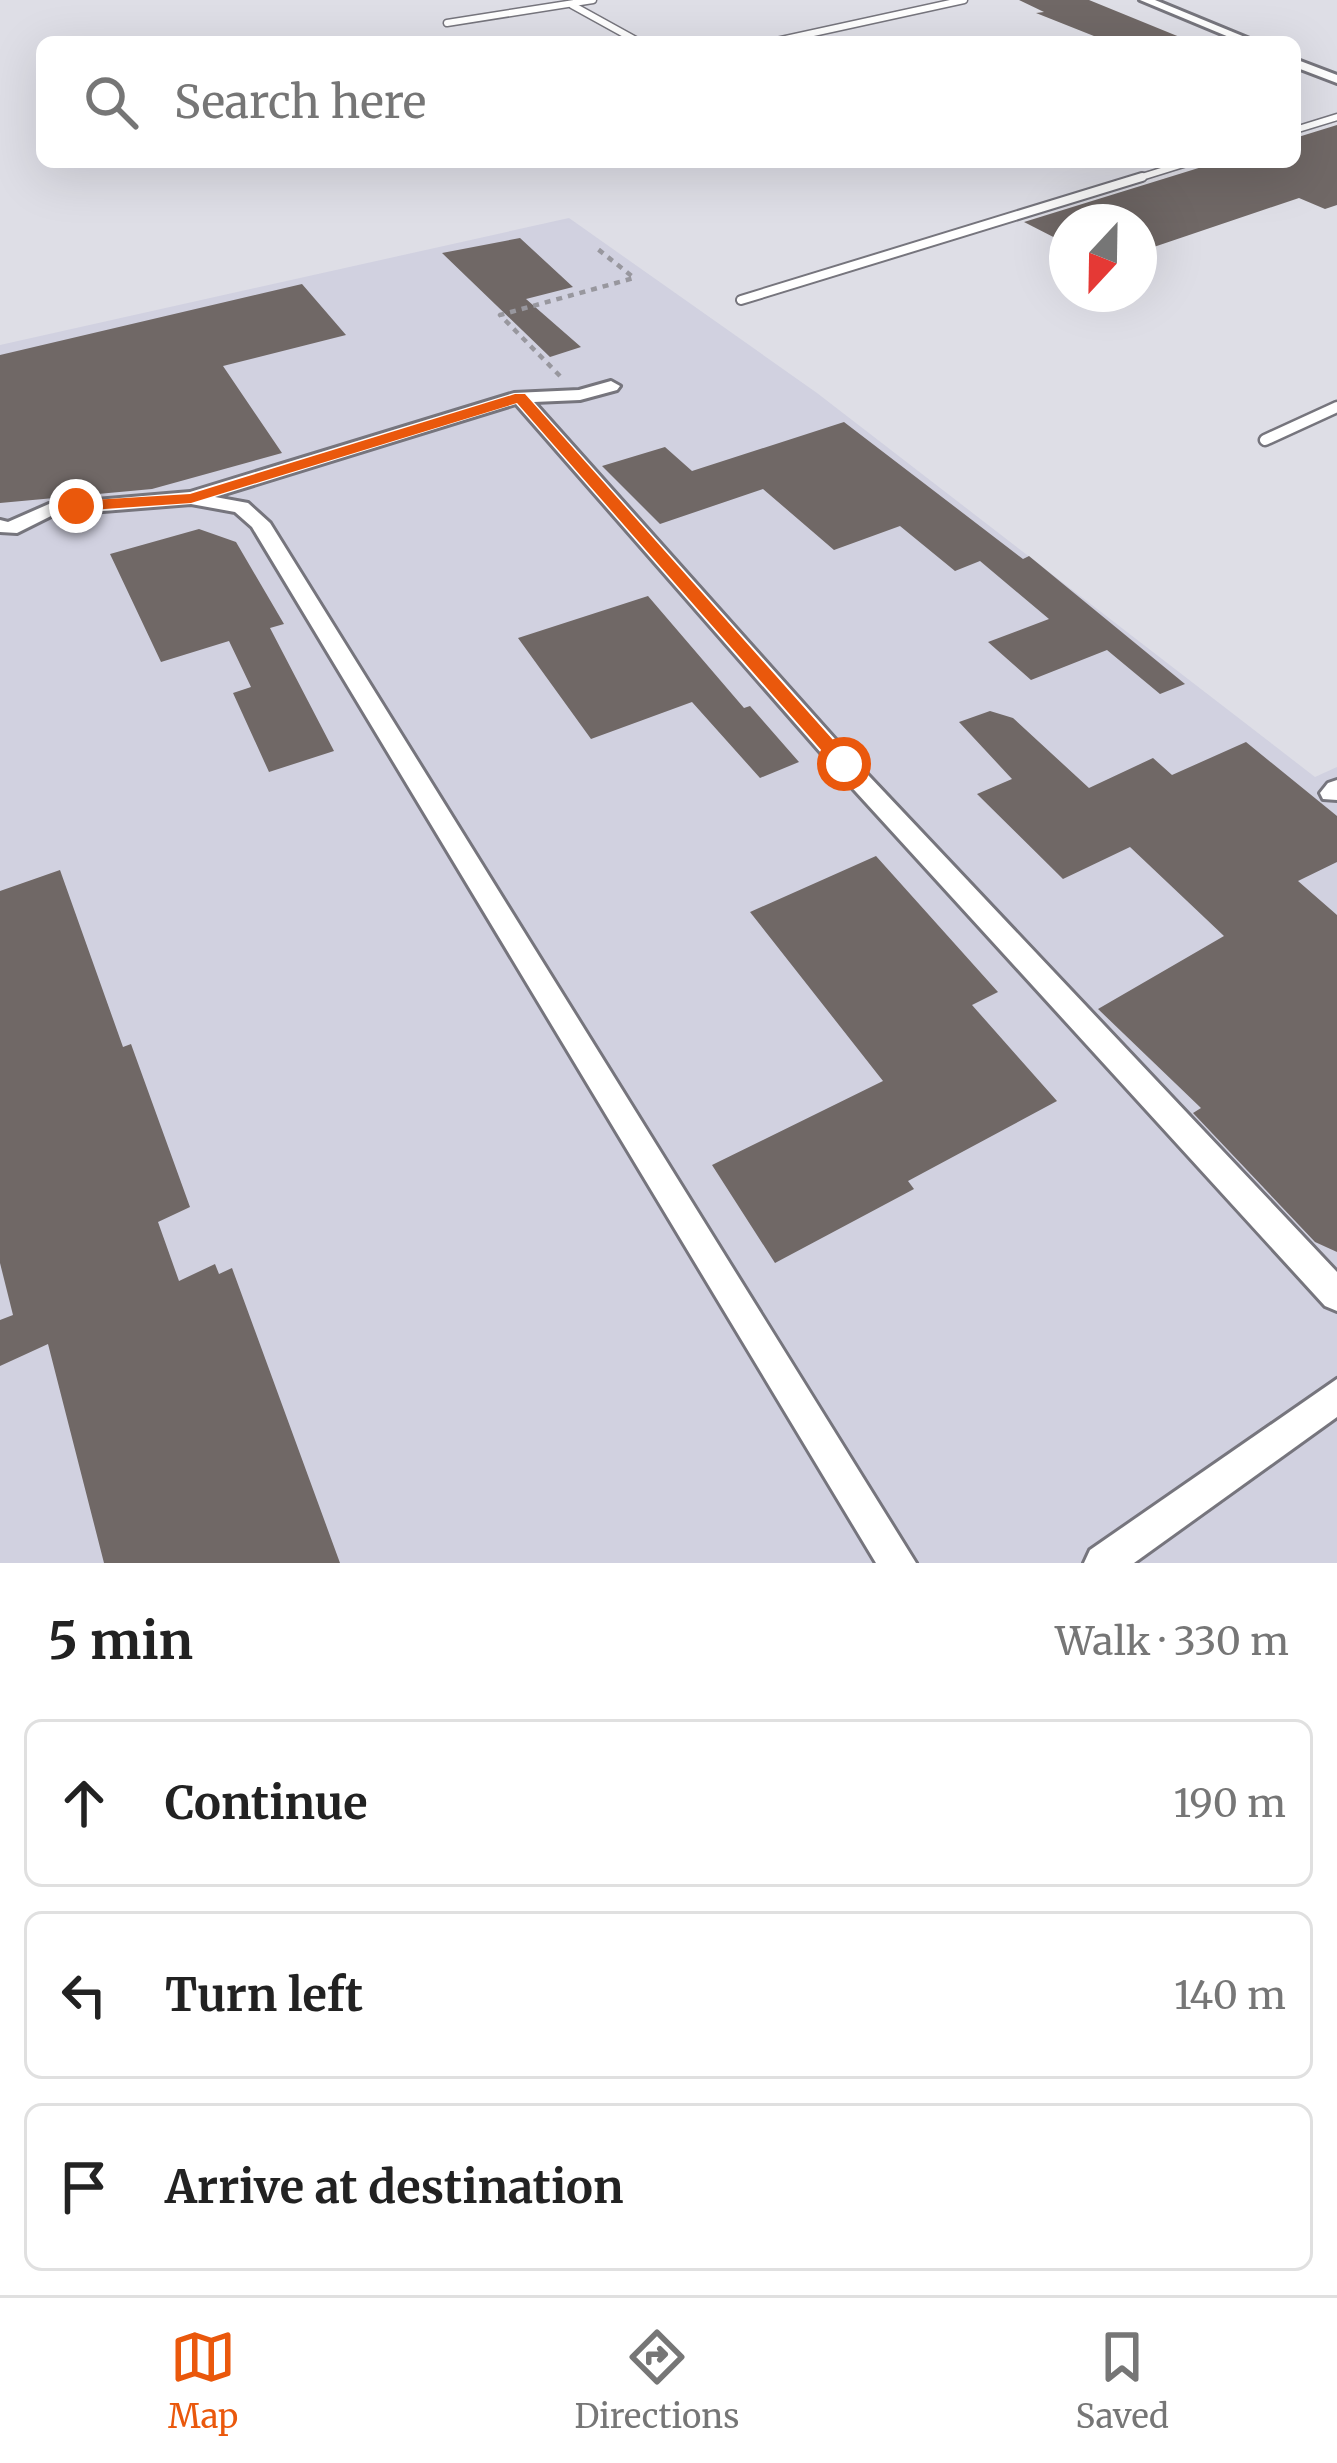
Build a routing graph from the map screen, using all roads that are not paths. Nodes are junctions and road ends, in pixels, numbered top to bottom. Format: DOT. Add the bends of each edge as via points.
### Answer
graph roads {
  1 [pos="592,0"];
  2 [pos="964,0"];
  3 [pos="1145,0"];
  4 [pos="570,4"];
  5 [pos="447,23"];
  6 [pos="628,36"];
  7 [pos="799,36"];
  8 [pos="1233,36"];
  9 [pos="1301,65"];
  10 [pos="1337,79"];
  11 [pos="1337,117"];
  12 [pos="1301,128"];
  13 [pos="1170,168"];
  14 [pos="741,300"];
  15 [pos="611,386"];
  16 [pos="520,398"];
  17 [pos="1337,407"];
  18 [pos="1265,440"];
  19 [pos="191,498"];
  20 [pos="0,526"];
  21 [pos="1337,1295"];
  22 [pos="1337,1396"];
  23 [pos="897,1563"];
  24 [pos="1102,1563"];
  1 -- 4 [label="lane"];
  2 -- 7 [label="lane"];
  3 -- 8 [label="street"];
  4 -- 5 [label="lane"];
  4 -- 6 [label="lane"];
  9 -- 10 [label="street"];
  11 -- 12 [label="lane"];
  13 -- 14 [label="lane"];
  15 -- 16 [label="street"];
  16 -- 19 [label="street"];
  16 -- 21 [label="street" via="844,764"];
  17 -- 18 [label="lane"];
  19 -- 20 [label="street" via="50,510"];
  19 -- 23 [label="street" via="241,507 260,523"];
  22 -- 24 [label="street"];
}
